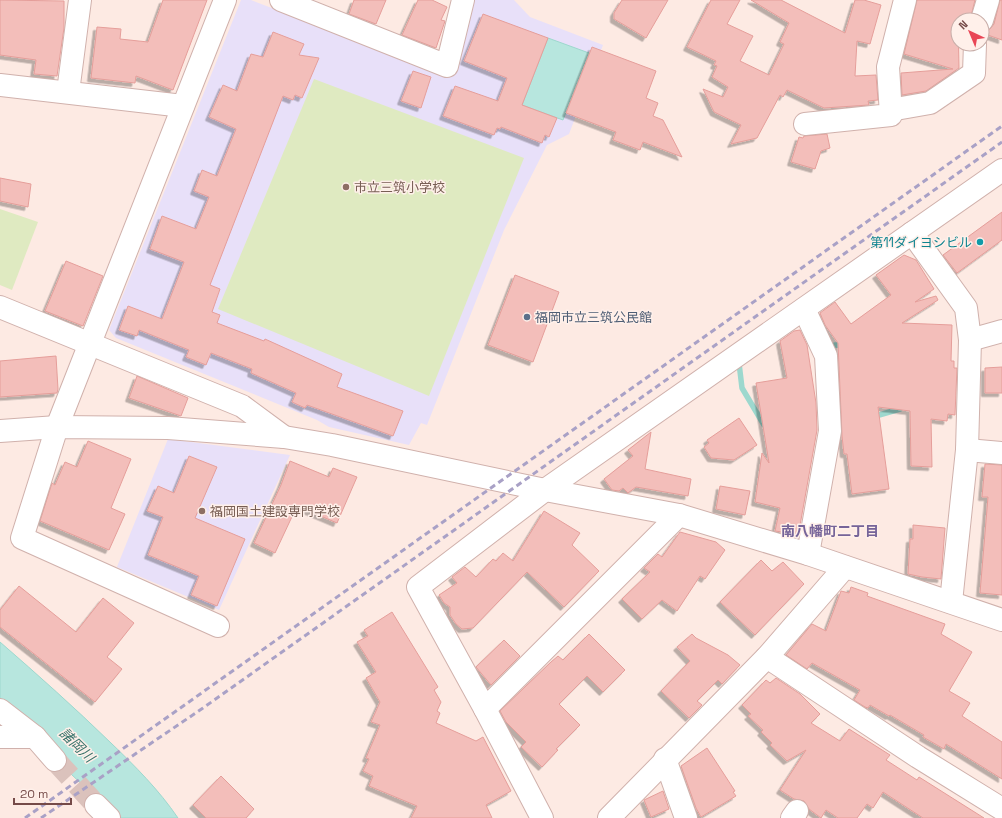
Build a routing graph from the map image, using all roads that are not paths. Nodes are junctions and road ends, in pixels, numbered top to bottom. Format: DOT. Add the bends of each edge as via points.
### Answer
graph roads {
  1 [pos="80,0"];
  2 [pos="225,0"];
  3 [pos="281,0"];
  4 [pos="464,0"];
  5 [pos="905,0"];
  6 [pos="988,0"];
  7 [pos="984,12"];
  8 [pos="975,52"];
  9 [pos="0,85"];
  10 [pos="68,92"];
  11 [pos="183,106"];
  12 [pos="890,110"];
  13 [pos="805,124"];
  14 [pos="1002,170"];
  15 [pos="912,233"];
  16 [pos="0,307"];
  17 [pos="804,309"];
  18 [pos="1002,331"];
  19 [pos="970,340"];
  20 [pos="91,344"];
  21 [pos="57,427"];
  22 [pos="0,431"];
  23 [pos="284,437"];
  24 [pos="967,450"];
  25 [pos="1002,453"];
  26 [pos="545,490"];
  27 [pos="679,515"];
  28 [pos="808,554"];
  29 [pos="845,567"];
  30 [pos="950,602"];
  31 [pos="1002,620"];
  32 [pos="218,626"];
  33 [pos="767,657"];
  34 [pos="485,709"];
  35 [pos="0,710"];
  36 [pos="0,737"];
  37 [pos="35,737"];
  38 [pos="665,759"];
  39 [pos="55,760"];
  40 [pos="1002,809"];
  41 [pos="542,818"];
  42 [pos="609,818"];
  43 [pos="686,818"];
  1 -- 10 [label="street"];
  2 -- 11 [label="street"];
  3 -- 4 [label="street" via="447,66"];
  5 -- 12 [label="street" via="888,68"];
  6 -- 7 [label="street"];
  8 -- 12 [label="street" via="974,73 930,103"];
  9 -- 10 [label="street"];
  10 -- 11 [label="street"];
  11 -- 20 [label="street"];
  12 -- 13 [label="street" via="891,115"];
  14 -- 15 [label="street"];
  15 -- 17 [label="street"];
  15 -- 19 [label="street" via="966,308"];
  16 -- 20 [label="street"];
  17 -- 26 [label="street"];
  17 -- 28 [label="street" via="826,356 830,431"];
  18 -- 19 [label="street"];
  19 -- 24 [label="street"];
  20 -- 21 [label="street"];
  20 -- 23 [label="street" via="242,406"];
  21 -- 22 [label="street"];
  21 -- 23 [label="street" via="168,428"];
  21 -- 32 [label="street" via="22,538"];
  23 -- 26 [label="street"];
  24 -- 25 [label="street"];
  24 -- 30 [label="street"];
  26 -- 27 [label="street"];
  26 -- 34 [label="street" via="418,587"];
  27 -- 28 [label="street"];
  27 -- 34 [label="street"];
  28 -- 29 [label="street"];
  29 -- 30 [label="street"];
  29 -- 33 [label="street"];
  30 -- 31 [label="street"];
  33 -- 38 [label="street"];
  33 -- 40 [label="street"];
  34 -- 41 [label="street"];
  35 -- 37 [label="street"];
  36 -- 37 [label="street"];
  37 -- 39 [label="street"];
  38 -- 42 [label="street"];
  38 -- 43 [label="street"];
}
